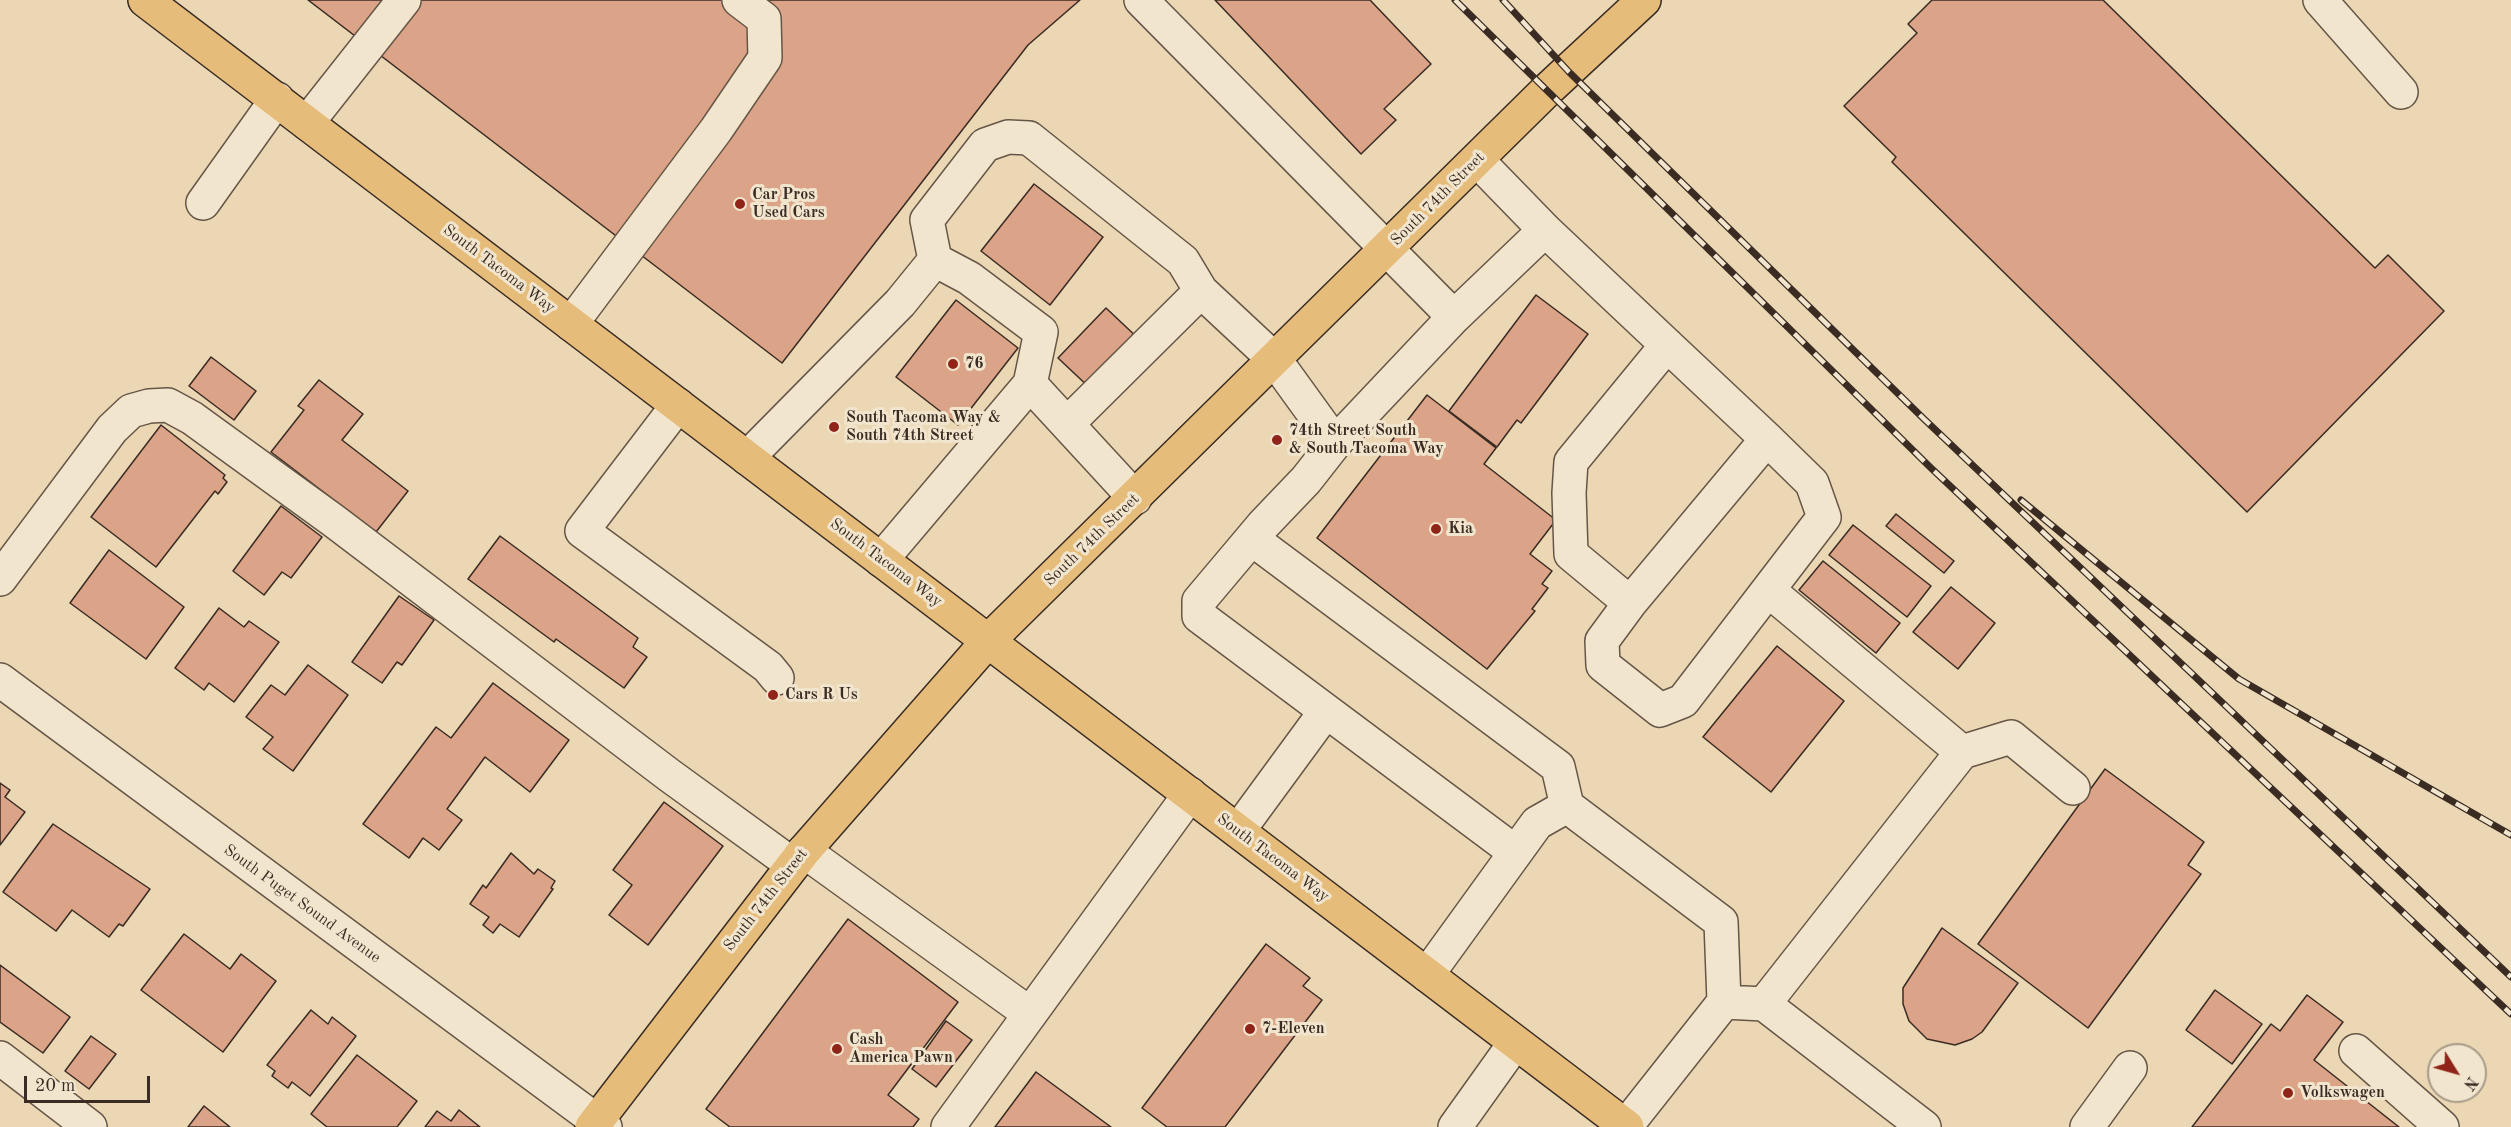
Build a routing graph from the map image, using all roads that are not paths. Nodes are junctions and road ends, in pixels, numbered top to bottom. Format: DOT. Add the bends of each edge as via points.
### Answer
graph roads {
  1 [pos="145,0"];
  2 [pos="404,0"];
  3 [pos="739,0"];
  4 [pos="1141,0"];
  5 [pos="1644,0"];
  6 [pos="2320,0"];
  7 [pos="2400,92"];
  8 [pos="276,99"];
  9 [pos="308,123"];
  10 [pos="1477,160"];
  11 [pos="203,203"];
  12 [pos="1545,230"];
  13 [pos="1388,249"];
  14 [pos="936,260"];
  15 [pos="1201,291"];
  16 [pos="1454,317"];
  17 [pos="572,324"];
  18 [pos="1668,345"];
  19 [pos="1275,360"];
  20 [pos="1030,384"];
  21 [pos="678,405"];
  22 [pos="1066,424"];
  23 [pos="1767,439"];
  24 [pos="1335,443"];
  25 [pos="747,458"];
  26 [pos="1135,498"];
  27 [pos="1252,539"];
  28 [pos="882,560"];
  29 [pos="0,579"];
  30 [pos="1768,590"];
  31 [pos="1630,603"];
  32 [pos="988,641"];
  33 [pos="777,678"];
  34 [pos="0,680"];
  35 [pos="1326,711"];
  36 [pos="1962,752"];
  37 [pos="2073,788"];
  38 [pos="1190,794"];
  39 [pos="1567,806"];
  40 [pos="1238,831"];
  41 [pos="1515,852"];
  42 [pos="799,858"];
  43 [pos="1427,975"];
  44 [pos="1724,1002"];
  45 [pos="1764,1004"];
  46 [pos="1030,1014"];
  47 [pos="1515,1042"];
  48 [pos="2356,1051"];
  49 [pos="0,1058"];
  50 [pos="2130,1068"];
  51 [pos="598,1125"];
  52 [pos="90,1127"];
  53 [pos="948,1127"];
  54 [pos="1455,1127"];
  55 [pos="1626,1127"];
  56 [pos="1924,1127"];
  57 [pos="2087,1127"];
  58 [pos="2442,1127"];
  1 -- 8 [label="main road, South Tacoma Way"];
  2 -- 9 [label="street"];
  3 -- 17 [label="street" via="764,19 765,58"];
  4 -- 13 [label="street"];
  5 -- 10 [label="main road, South 74th Street"];
  6 -- 7 [label="street"];
  8 -- 9 [label="main road, South Tacoma Way"];
  8 -- 11 [label="street"];
  9 -- 17 [label="main road, South Tacoma Way"];
  10 -- 12 [label="street"];
  10 -- 13 [label="main road, South 74th Street"];
  12 -- 16 [label="street"];
  12 -- 18 [label="street"];
  13 -- 16 [label="street"];
  13 -- 19 [label="main road, South 74th Street"];
  14 -- 15 [label="street" via="927,220 934,210 985,145 1008,137 1029,138 1184,261"];
  14 -- 20 [label="street" via="969,278 1041,332"];
  14 -- 25 [label="street" via="900,303"];
  15 -- 19 [label="street"];
  15 -- 22 [label="street"];
  16 -- 24 [label="street"];
  17 -- 21 [label="main road, South Tacoma Way"];
  18 -- 23 [label="street"];
  18 -- 31 [label="street" via="1571,462 1571,554"];
  19 -- 24 [label="street"];
  19 -- 26 [label="main road, South 74th Street"];
  20 -- 22 [label="street"];
  20 -- 28 [label="street"];
  21 -- 25 [label="main road, South Tacoma Way"];
  21 -- 33 [label="street" via="582,531 768,667"];
  22 -- 26 [label="street"];
  23 -- 30 [label="street" via="1812,483 1824,517"];
  23 -- 31 [label="street"];
  24 -- 27 [label="street"];
  25 -- 28 [label="main road, South Tacoma Way"];
  26 -- 32 [label="main road, South 74th Street"];
  27 -- 35 [label="street" via="1198,601 1199,616"];
  27 -- 39 [label="street" via="1558,767"];
  28 -- 32 [label="main road, South Tacoma Way"];
  29 -- 42 [label="street" via="112,429 131,411 168,405 192,418 334,521 654,764"];
  30 -- 31 [label="street" via="1683,701 1660,710 1603,665 1602,642"];
  30 -- 36 [label="street"];
  32 -- 38 [label="main road, South Tacoma Way"];
  32 -- 42 [label="main road, South 74th Street"];
  34 -- 51 [label="street, South Puget Sound Avenue"];
  35 -- 40 [label="street"];
  35 -- 41 [label="street"];
  36 -- 37 [label="street" via="2011,737"];
  36 -- 45 [label="street"];
  38 -- 40 [label="main road, South Tacoma Way"];
  38 -- 46 [label="street"];
  39 -- 41 [label="street" via="1537,823"];
  39 -- 44 [label="street" via="1721,922"];
  40 -- 43 [label="main road, South Tacoma Way"];
  41 -- 43 [label="street"];
  42 -- 46 [label="street"];
  42 -- 51 [label="main road, South 74th Street"];
  43 -- 47 [label="main road, South Tacoma Way"];
  44 -- 45 [label="street"];
  44 -- 55 [label="street"];
  45 -- 56 [label="street"];
  46 -- 53 [label="street"];
  47 -- 54 [label="street"];
  47 -- 55 [label="main road, South Tacoma Way"];
  48 -- 58 [label="street"];
  49 -- 52 [label="street"];
  50 -- 57 [label="street"];
}
